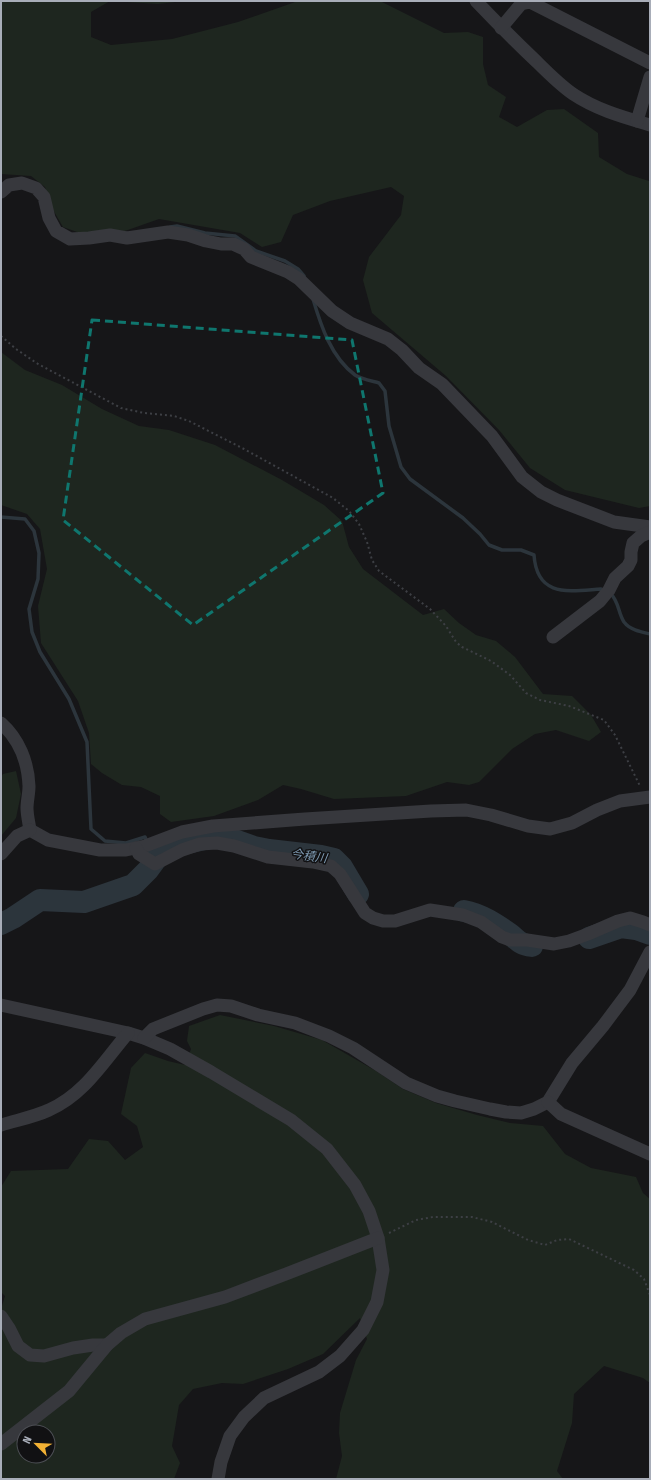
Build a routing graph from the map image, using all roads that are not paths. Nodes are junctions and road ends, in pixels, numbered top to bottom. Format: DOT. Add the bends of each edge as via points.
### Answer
graph roads {
  1 [pos="476,1"];
  2 [pos="501,28"];
  3 [pos="650,63"];
  4 [pos="650,77"];
  5 [pos="637,121"];
  6 [pos="650,125"];
  7 [pos="1,192"];
  8 [pos="650,527"];
  9 [pos="650,532"];
  10 [pos="553,637"];
  11 [pos="1,722"];
  12 [pos="648,797"];
  13 [pos="30,830"];
  14 [pos="136,848"];
  15 [pos="1,854"];
  16 [pos="650,926"];
  17 [pos="650,952"];
  18 [pos="1,1005"];
  19 [pos="128,1033"];
  20 [pos="144,1038"];
  21 [pos="548,1102"];
  22 [pos="1,1125"];
  23 [pos="650,1154"];
  24 [pos="378,1238"];
  25 [pos="1,1316"];
  26 [pos="106,1345"];
  27 [pos="1,1444"];
  28 [pos="218,1479"];
  1 -- 2 [label="street"];
  2 -- 3 [label="street" via="521,4 530,2"];
  2 -- 5 [label="street" via="573,94 591,105"];
  4 -- 5 [label="street"];
  5 -- 6 [label="street"];
  7 -- 8 [label="street" via="9,185 22,183 36,188 44,196 49,218 56,231 70,239 110,235 127,238 168,232 188,235 206,241 233,244 251,257 288,272 299,279 332,311 350,323 388,339 419,368 442,384 492,436 522,477 541,492 614,522"];
  9 -- 10 [label="street" via="633,544 632,560 615,578 600,601"];
  11 -- 13 [label="street" via="19,746 26,763"];
  12 -- 14 [label="street" via="620,801 550,830 466,810 431,811 213,826 182,832"];
  13 -- 14 [label="street" via="48,840 100,850"];
  13 -- 15 [label="street" via="17,836"];
  14 -- 16 [label="street" via="139,854 155,864 200,844 217,844 234,846 268,857 331,866 340,874 365,913 382,921 395,921 430,910 463,915 481,922 510,940 554,944 581,937 630,918"];
  17 -- 21 [label="street" via="630,990 572,1063"];
  18 -- 19 [label="street"];
  19 -- 20 [label="street"];
  19 -- 22 [label="street" via="80,1091 48,1111"];
  20 -- 21 [label="street" via="153,1029 203,1009 217,1005 231,1006 295,1023 330,1036 406,1083 455,1101 506,1112 534,1110"];
  20 -- 24 [label="street" via="170,1049 291,1120 327,1149 355,1185 369,1211"];
  21 -- 23 [label="street" via="561,1114"];
  24 -- 26 [label="street" via="232,1294 145,1319"];
  24 -- 28 [label="street" via="383,1270 377,1302 363,1330 340,1356 319,1372 264,1398 244,1417 230,1436"];
  25 -- 26 [label="street" via="18,1346 30,1355 44,1356 73,1348"];
  26 -- 27 [label="street" via="69,1391"];
}
